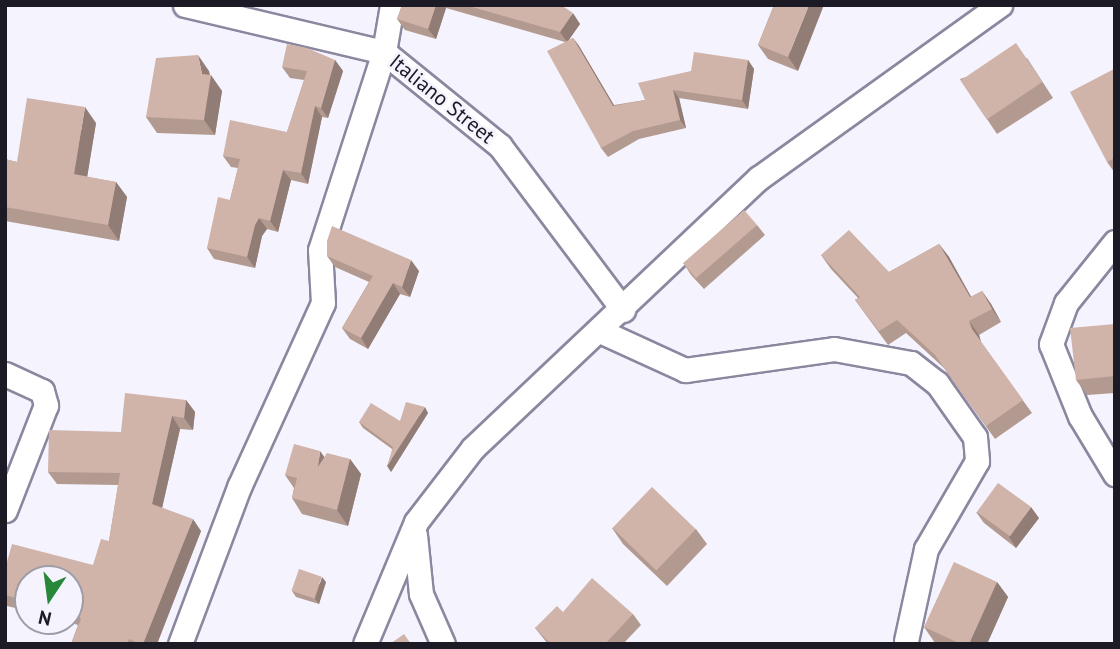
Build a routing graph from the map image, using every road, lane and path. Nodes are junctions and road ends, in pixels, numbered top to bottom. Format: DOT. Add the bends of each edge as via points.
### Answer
graph roads {
  1 [pos="185,5"];
  2 [pos="392,5"];
  3 [pos="1000,5"];
  4 [pos="384,52"];
  5 [pos="1115,243"];
  6 [pos="623,310"];
  7 [pos="600,331"];
  8 [pos="5,374"];
  9 [pos="1115,474"];
  10 [pos="5,510"];
  11 [pos="416,522"];
  12 [pos="906,641"];
  13 [pos="180,644"];
  14 [pos="365,644"];
  15 [pos="443,644"];
  1 -- 4 [label="street, Italiano Street"];
  2 -- 4 [label="street"];
  3 -- 6 [label="street" via="759,178 695,233"];
  4 -- 6 [label="street, Italiano Street" via="500,146"];
  4 -- 13 [label="street" via="320,250 323,303 239,487"];
  5 -- 9 [label="street" via="1066,303 1051,344 1080,416"];
  6 -- 7 [label="street"];
  7 -- 11 [label="street" via="473,448"];
  7 -- 12 [label="street" via="685,370 834,349 911,363 937,383 975,437 977,461 926,549"];
  8 -- 10 [label="street" via="42,391 46,405"];
  11 -- 14 [label="street"];
  11 -- 15 [label="street" via="412,559"];
}
